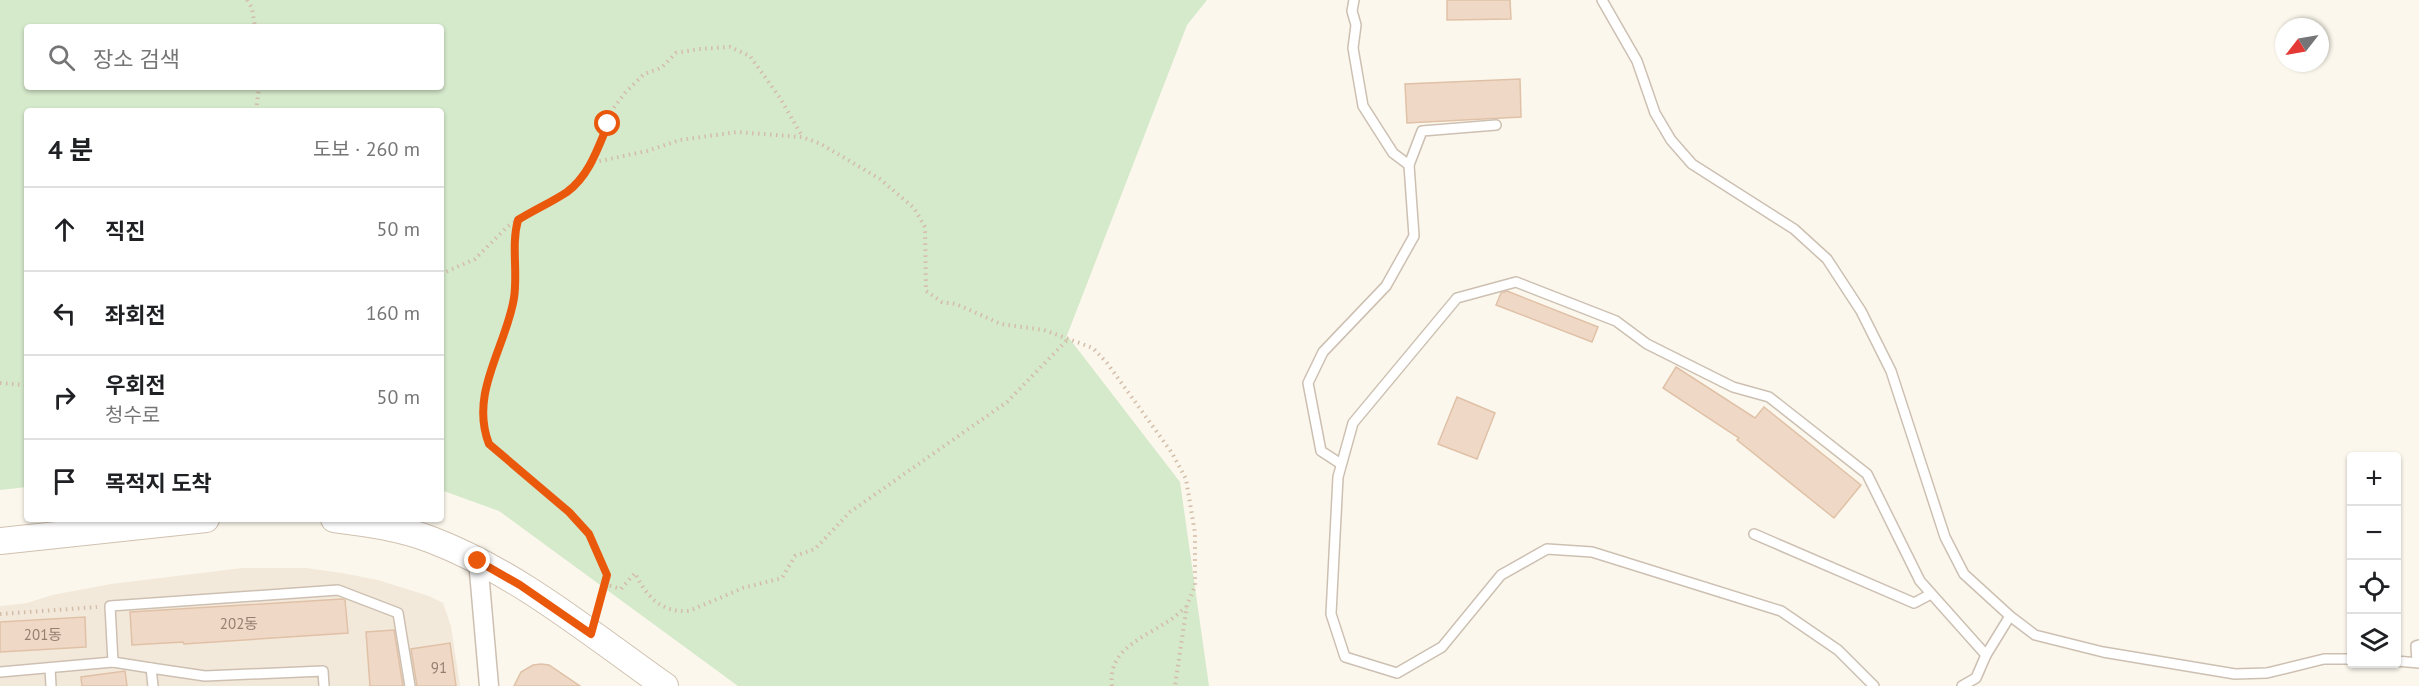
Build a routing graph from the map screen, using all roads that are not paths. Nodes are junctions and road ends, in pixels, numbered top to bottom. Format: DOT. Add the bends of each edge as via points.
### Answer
graph roads {
  1 [pos="1354,0"];
  2 [pos="1602,0"];
  3 [pos="1496,125"];
  4 [pos="1409,165"];
  5 [pos="1341,464"];
  6 [pos="177,522"];
  7 [pos="355,522"];
  8 [pos="0,529"];
  9 [pos="1754,534"];
  10 [pos="34,537"];
  11 [pos="0,541"];
  12 [pos="0,556"];
  13 [pos="478,561"];
  14 [pos="1931,594"];
  15 [pos="2010,616"];
  16 [pos="2419,645"];
  17 [pos="1986,655"];
  18 [pos="2347,660"];
  19 [pos="2401,661"];
  20 [pos="113,662"];
  21 [pos="2418,662"];
  22 [pos="50,668"];
  23 [pos="151,668"];
  24 [pos="0,672"];
  25 [pos="205,681"];
  26 [pos="51,686"];
  27 [pos="153,686"];
  28 [pos="324,686"];
  29 [pos="410,686"];
  30 [pos="489,686"];
  31 [pos="665,686"];
  32 [pos="1874,686"];
  33 [pos="1962,686"];
  1 -- 4 [label="lane" via="1353,48 1363,106 1393,153"];
  2 -- 15 [label="lane" via="1637,61 1655,112 1671,140 1692,164 1794,229 1827,259 1861,311 1891,370 1945,537 1964,574"];
  3 -- 4 [label="lane" via="1422,131"];
  4 -- 5 [label="lane" via="1414,236 1386,286 1323,352 1308,382 1322,451"];
  5 -- 14 [label="lane" via="1353,423 1457,298 1516,282 1616,321 1647,344 1733,387 1769,397 1867,474 1920,581"];
  5 -- 32 [label="lane" via="1331,614 1344,657 1397,673 1442,648 1501,575 1547,549 1592,552 1781,611 1838,650"];
  6 -- 10 [label="main road"];
  7 -- 13 [label="main road" via="431,539"];
  8 -- 10 [label="main road"];
  9 -- 14 [label="lane" via="1914,603"];
  10 -- 11 [label="main road"];
  10 -- 12 [label="main road"];
  13 -- 30 [label="street"];
  13 -- 31 [label="main road" via="520,585"];
  14 -- 17 [label="lane"];
  15 -- 17 [label="lane"];
  15 -- 18 [label="lane" via="2035,635 2103,652 2235,674 2267,673 2324,659"];
  16 -- 21 [label="lane"];
  17 -- 33 [label="lane" via="1976,678"];
  19 -- 21 [label="lane"];
  20 -- 22 [label="lane"];
  20 -- 23 [label="lane"];
  20 -- 29 [label="lane" via="110,606 338,590 398,613"];
  22 -- 24 [label="lane"];
  22 -- 26 [label="lane"];
  23 -- 25 [label="lane"];
  23 -- 27 [label="lane"];
  25 -- 28 [label="lane" via="323,672"];
}
